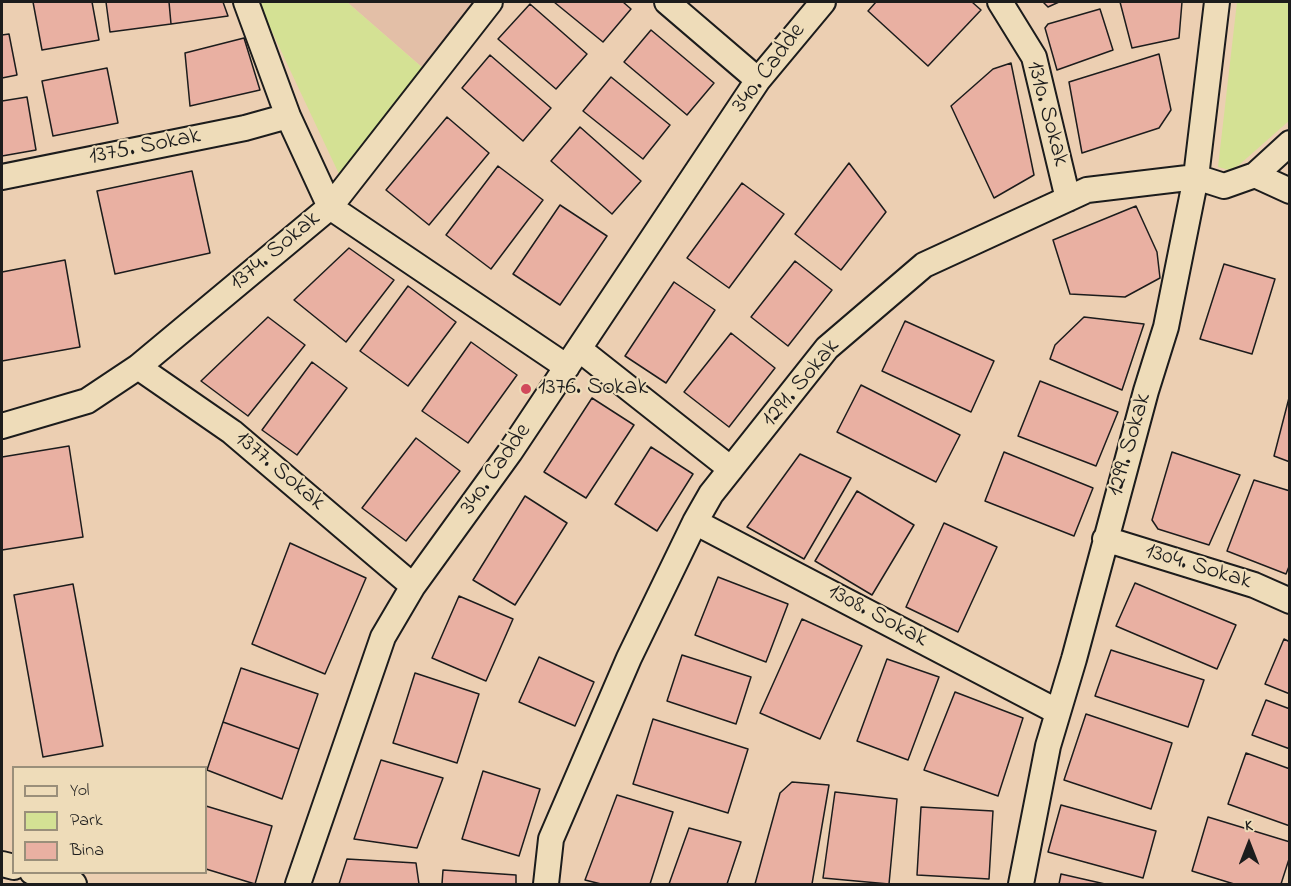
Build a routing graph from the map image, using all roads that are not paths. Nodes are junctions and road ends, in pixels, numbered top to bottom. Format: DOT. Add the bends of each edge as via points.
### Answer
graph roads {
  1 [pos="246,2"];
  2 [pos="490,2"];
  3 [pos="667,2"];
  4 [pos="823,2"];
  5 [pos="1000,2"];
  6 [pos="1217,2"];
  7 [pos="758,80"];
  8 [pos="288,116"];
  9 [pos="1290,143"];
  10 [pos="1255,175"];
  11 [pos="2,177"];
  12 [pos="1196,177"];
  13 [pos="1290,191"];
  14 [pos="1068,199"];
  15 [pos="330,207"];
  16 [pos="573,358"];
  17 [pos="138,367"];
  18 [pos="2,426"];
  19 [pos="731,469"];
  20 [pos="695,522"];
  21 [pos="1105,539"];
  22 [pos="413,586"];
  23 [pos="1290,601"];
  24 [pos="1058,712"];
  25 [pos="36,874"];
  26 [pos="74,885"];
  27 [pos="298,885"];
  28 [pos="546,885"];
  29 [pos="1021,885"];
  1 -- 8 [label="street"];
  2 -- 15 [label="street, 1374. Sokak"];
  3 -- 7 [label="street"];
  4 -- 7 [label="street, 340. Cadde"];
  5 -- 14 [label="street, 1310. Sokak" via="1034,57"];
  6 -- 12 [label="street, 1299. Sokak"];
  7 -- 16 [label="street, 340. Cadde"];
  8 -- 11 [label="street, 1375. Sokak"];
  8 -- 15 [label="street"];
  9 -- 10 [label="street, 1291. Sokak"];
  10 -- 12 [label="street, 1291. Sokak" via="1224,186"];
  10 -- 13 [label="street"];
  12 -- 14 [label="street, 1291. Sokak" via="1087,190"];
  12 -- 21 [label="street, 1299. Sokak" via="1166,327"];
  14 -- 19 [label="street, 1291. Sokak" via="924,265 827,348"];
  15 -- 16 [label="street"];
  15 -- 17 [label="street, 1374. Sokak"];
  16 -- 19 [label="street"];
  16 -- 22 [label="street, 340. Cadde"];
  17 -- 18 [label="street, 1374. Sokak" via="87,402"];
  17 -- 22 [label="street, 1377. Sokak" via="232,432"];
  19 -- 20 [label="street, 1291. Sokak"];
  20 -- 24 [label="street, 1308. Sokak"];
  20 -- 28 [label="street, 1291. Sokak" via="629,658 550,839"];
  21 -- 23 [label="street, 1304. Sokak" via="1254,585"];
  21 -- 24 [label="street, 1299. Sokak"];
  22 -- 27 [label="street, 340. Cadde" via="383,637"];
  24 -- 29 [label="street, 1299. Sokak"];
  25 -- 26 [label="street"];
}
